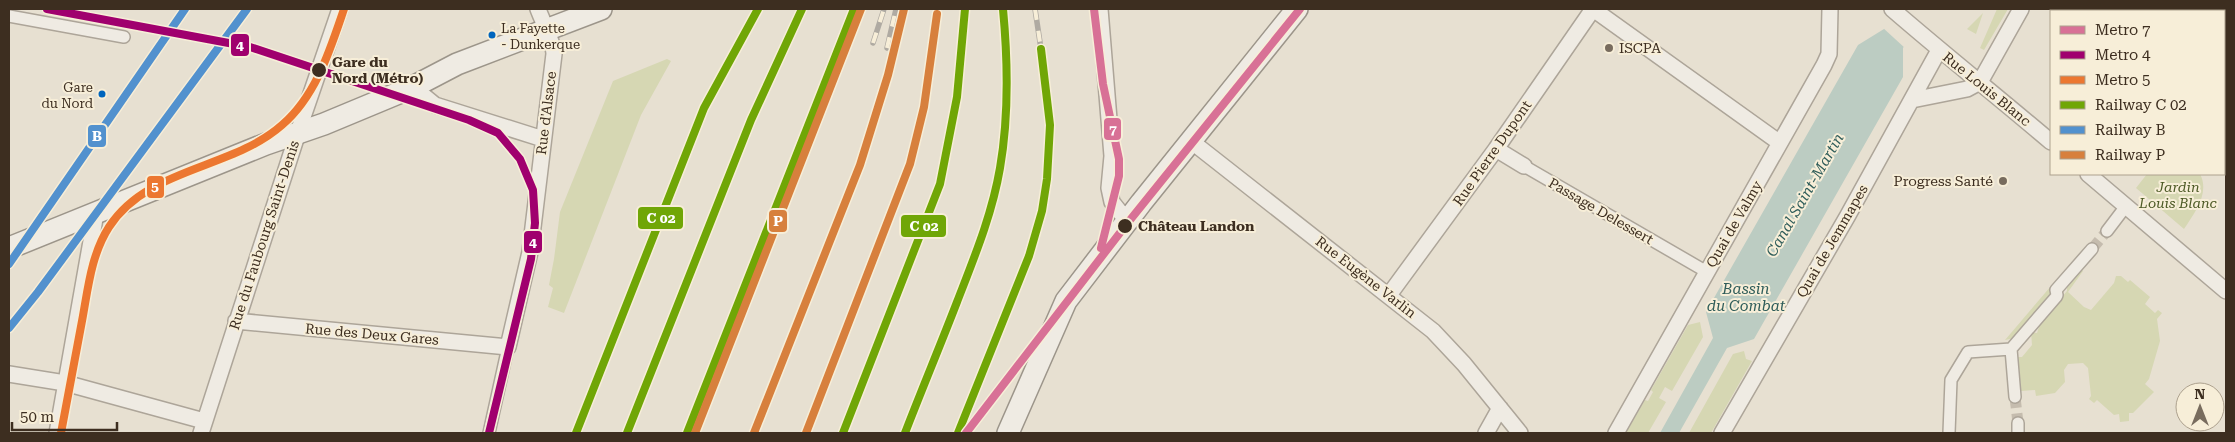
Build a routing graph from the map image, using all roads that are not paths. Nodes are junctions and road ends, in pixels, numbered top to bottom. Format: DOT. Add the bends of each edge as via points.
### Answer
graph roads {
  1 [pos="340,9"];
  2 [pos="538,9"];
  3 [pos="601,9"];
  4 [pos="1100,9"];
  5 [pos="1296,9"];
  6 [pos="1593,9"];
  7 [pos="1830,9"];
  8 [pos="1892,9"];
  9 [pos="2021,9"];
  10 [pos="9,16"];
  11 [pos="545,30"];
  12 [pos="124,37"];
  13 [pos="1939,50"];
  14 [pos="1980,82"];
  15 [pos="413,87"];
  16 [pos="1912,100"];
  17 [pos="298,133"];
  18 [pos="543,139"];
  19 [pos="1191,141"];
  20 [pos="2050,141"];
  21 [pos="1780,143"];
  22 [pos="1496,149"];
  23 [pos="1524,166"];
  24 [pos="2089,175"];
  25 [pos="2126,206"];
  26 [pos="96,213"];
  27 [pos="1127,221"];
  28 [pos="2107,231"];
  29 [pos="9,248"];
  30 [pos="2092,249"];
  31 [pos="1707,272"];
  32 [pos="2226,290"];
  33 [pos="1389,295"];
  34 [pos="236,321"];
  35 [pos="508,347"];
  36 [pos="2011,349"];
  37 [pos="9,374"];
  38 [pos="65,383"];
  39 [pos="2015,397"];
  40 [pos="1500,408"];
  41 [pos="203,427"];
  42 [pos="57,433"];
  43 [pos="489,433"];
  44 [pos="1008,433"];
  45 [pos="1486,433"];
  46 [pos="1520,433"];
  47 [pos="1616,433"];
  48 [pos="1722,433"];
  49 [pos="1949,433"];
  1 -- 17 [label="street, Rue du Faubourg Saint-Denis"];
  2 -- 11 [label="street, Rue d'Alsace"];
  3 -- 11 [label="main road"];
  4 -- 27 [label="street" via="1112,156 1109,188 1112,202"];
  5 -- 19 [label="main road"];
  6 -- 21 [label="street"];
  6 -- 22 [label="street, Rue Pierre Dupont"];
  7 -- 21 [label="street, Quai de Valmy" via="1829,54"];
  8 -- 13 [label="street, Rue Louis Blanc"];
  9 -- 14 [label="street"];
  10 -- 12 [label="street"];
  11 -- 15 [label="main road" via="457,64"];
  11 -- 18 [label="street, Rue d'Alsace" via="554,54"];
  13 -- 14 [label="street, Rue Louis Blanc"];
  13 -- 16 [label="street, Quai de Jemmapes"];
  14 -- 16 [label="street" via="1967,89"];
  14 -- 20 [label="street, Rue Louis Blanc"];
  15 -- 17 [label="main road"];
  15 -- 18 [label="street" via="435,105"];
  16 -- 48 [label="street, Quai de Jemmapes"];
  17 -- 26 [label="main road"];
  17 -- 34 [label="street, Rue du Faubourg Saint-Denis"];
  18 -- 35 [label="street, Rue d'Alsace" via="530,252"];
  19 -- 27 [label="main road"];
  19 -- 33 [label="street, Rue Eugène Varlin"];
  21 -- 31 [label="street, Quai de Valmy"];
  22 -- 23 [label="street, Passage Delessert"];
  22 -- 33 [label="street, Rue Pierre Dupont"];
  23 -- 31 [label="street, Passage Delessert"];
  24 -- 25 [label="street"];
  25 -- 28 [label="street"];
  25 -- 32 [label="street"];
  26 -- 29 [label="main road"];
  26 -- 38 [label="street"];
  27 -- 44 [label="main road" via="1066,301"];
  30 -- 36 [label="street" via="2056,290 2056,298"];
  31 -- 47 [label="street, Quai de Valmy"];
  33 -- 40 [label="street, Rue Eugène Varlin" via="1433,331"];
  34 -- 35 [label="street, Rue des Deux Gares"];
  34 -- 41 [label="street, Rue du Faubourg Saint-Denis"];
  35 -- 43 [label="street, Rue d'Alsace"];
  36 -- 39 [label="street"];
  36 -- 49 [label="street" via="1968,352 1951,380"];
  37 -- 38 [label="street"];
  38 -- 41 [label="street"];
  38 -- 42 [label="street"];
  40 -- 45 [label="street"];
  40 -- 46 [label="street, Rue Eugène Varlin"];
}
